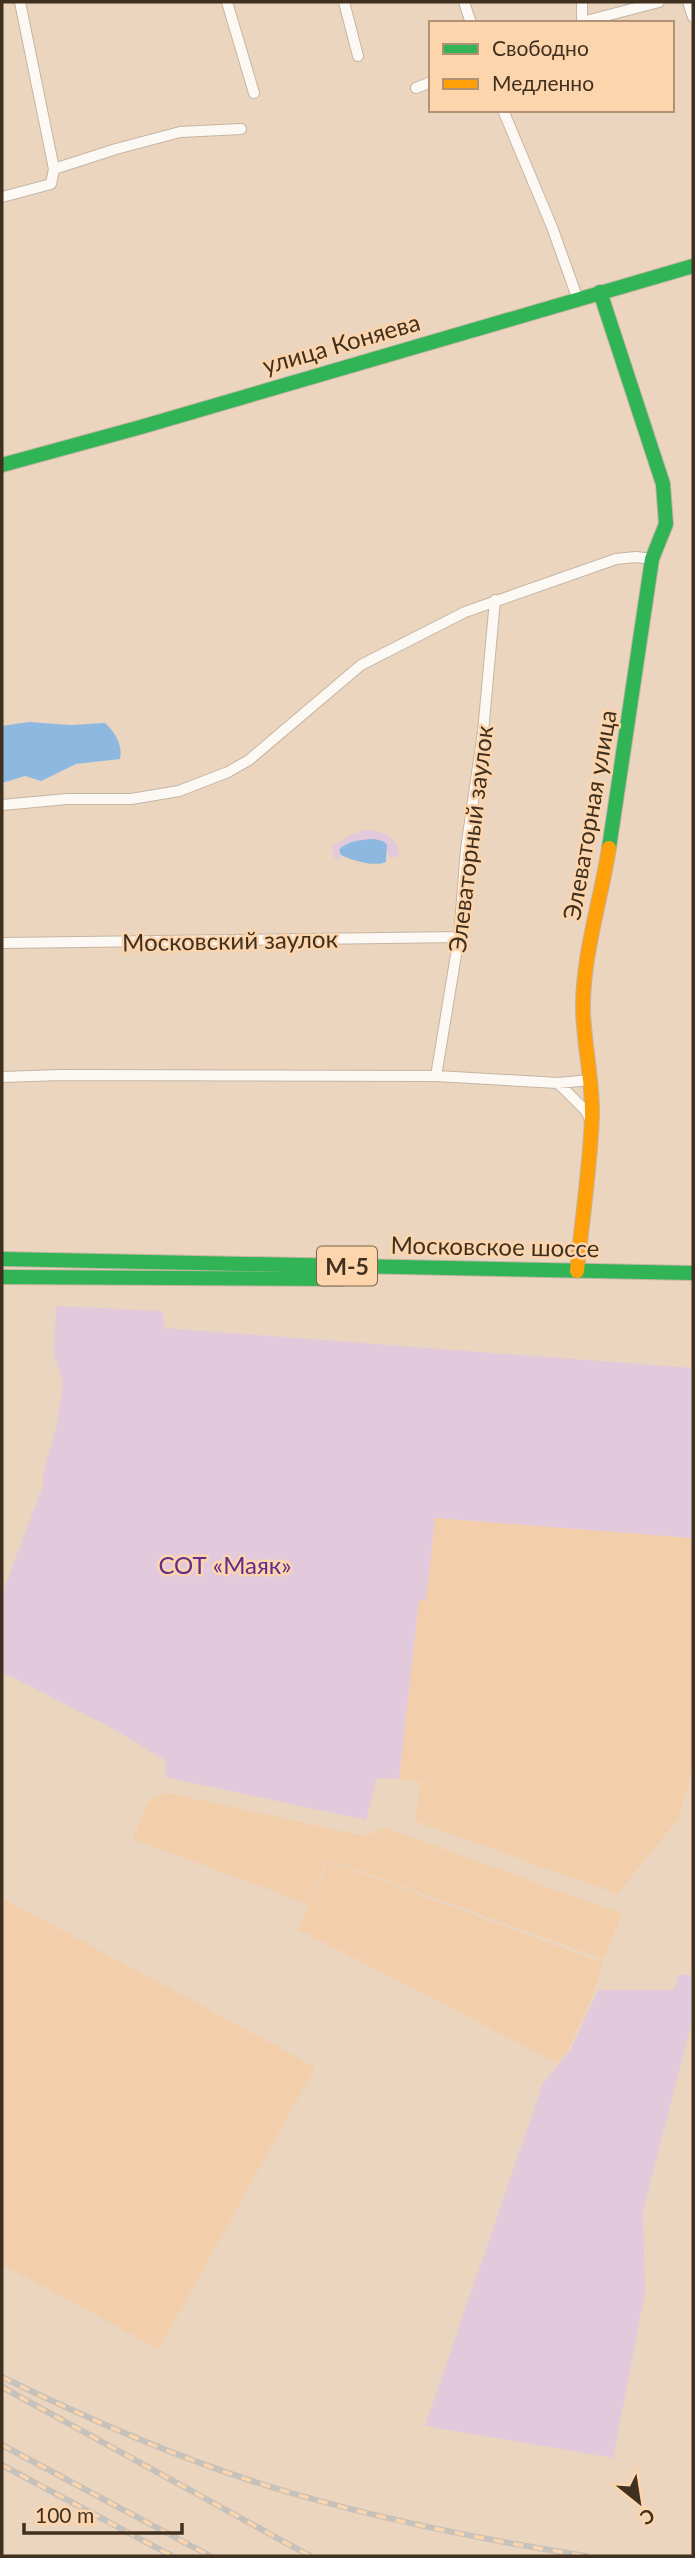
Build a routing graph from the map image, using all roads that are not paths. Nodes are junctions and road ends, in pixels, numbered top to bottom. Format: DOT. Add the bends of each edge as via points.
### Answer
graph roads {
  1 [pos="20,2"];
  2 [pos="227,2"];
  3 [pos="344,2"];
  4 [pos="464,2"];
  5 [pos="582,2"];
  6 [pos="659,2"];
  7 [pos="688,2"];
  8 [pos="693,18"];
  9 [pos="470,21"];
  10 [pos="582,21"];
  11 [pos="586,21"];
  12 [pos="358,56"];
  13 [pos="429,83"];
  14 [pos="416,88"];
  15 [pos="254,93"];
  16 [pos="504,112"];
  17 [pos="241,129"];
  18 [pos="54,169"];
  19 [pos="2,197"];
  20 [pos="693,265"];
  21 [pos="600,292"];
  22 [pos="578,298"];
  23 [pos="2,465"];
  24 [pos="652,559"];
  25 [pos="495,600"];
  26 [pos="2,804"];
  27 [pos="459,937"];
  28 [pos="2,943"];
  29 [pos="436,1076"];
  30 [pos="2,1077"];
  31 [pos="591,1080"];
  32 [pos="558,1083"];
  33 [pos="592,1122"];
  34 [pos="2,1259"];
  35 [pos="577,1271"];
  36 [pos="693,1273"];
  37 [pos="2,1277"];
  38 [pos="693,1283"];
  1 -- 18 [label="street"];
  2 -- 15 [label="street"];
  3 -- 12 [label="street"];
  4 -- 9 [label="street"];
  5 -- 10 [label="street"];
  6 -- 11 [label="street"];
  7 -- 8 [label="street"];
  13 -- 14 [label="street"];
  16 -- 22 [label="street"];
  17 -- 18 [label="street" via="180,132"];
  18 -- 19 [label="street" via="51,184"];
  20 -- 21 [label="main road, улица Коняева"];
  21 -- 22 [label="main road, улица Коняева"];
  21 -- 24 [label="main road, Элеваторная улица" via="663,484 666,524"];
  22 -- 23 [label="main road, улица Коняева"];
  24 -- 25 [label="street" via="616,559"];
  24 -- 31 [label="main road, Элеваторная улица" via="602,893 590,944 583,1010"];
  25 -- 26 [label="street" via="360,666 249,760 228,772 179,791 131,799"];
  25 -- 27 [label="street, Элеваторный заулок"];
  27 -- 28 [label="street, Московский заулок"];
  27 -- 29 [label="street, Элеваторный заулок"];
  29 -- 30 [label="street"];
  29 -- 32 [label="street"];
  31 -- 32 [label="street"];
  31 -- 33 [label="main road, Элеваторная улица"];
  32 -- 33 [label="street"];
  33 -- 35 [label="main road, Элеваторная улица"];
  34 -- 35 [label="main road, Московское шоссе / М-5"];
  35 -- 36 [label="main road, Московское шоссе / М-5"];
  37 -- 38 [label="main road, Московское шоссе / М-5"];
}
